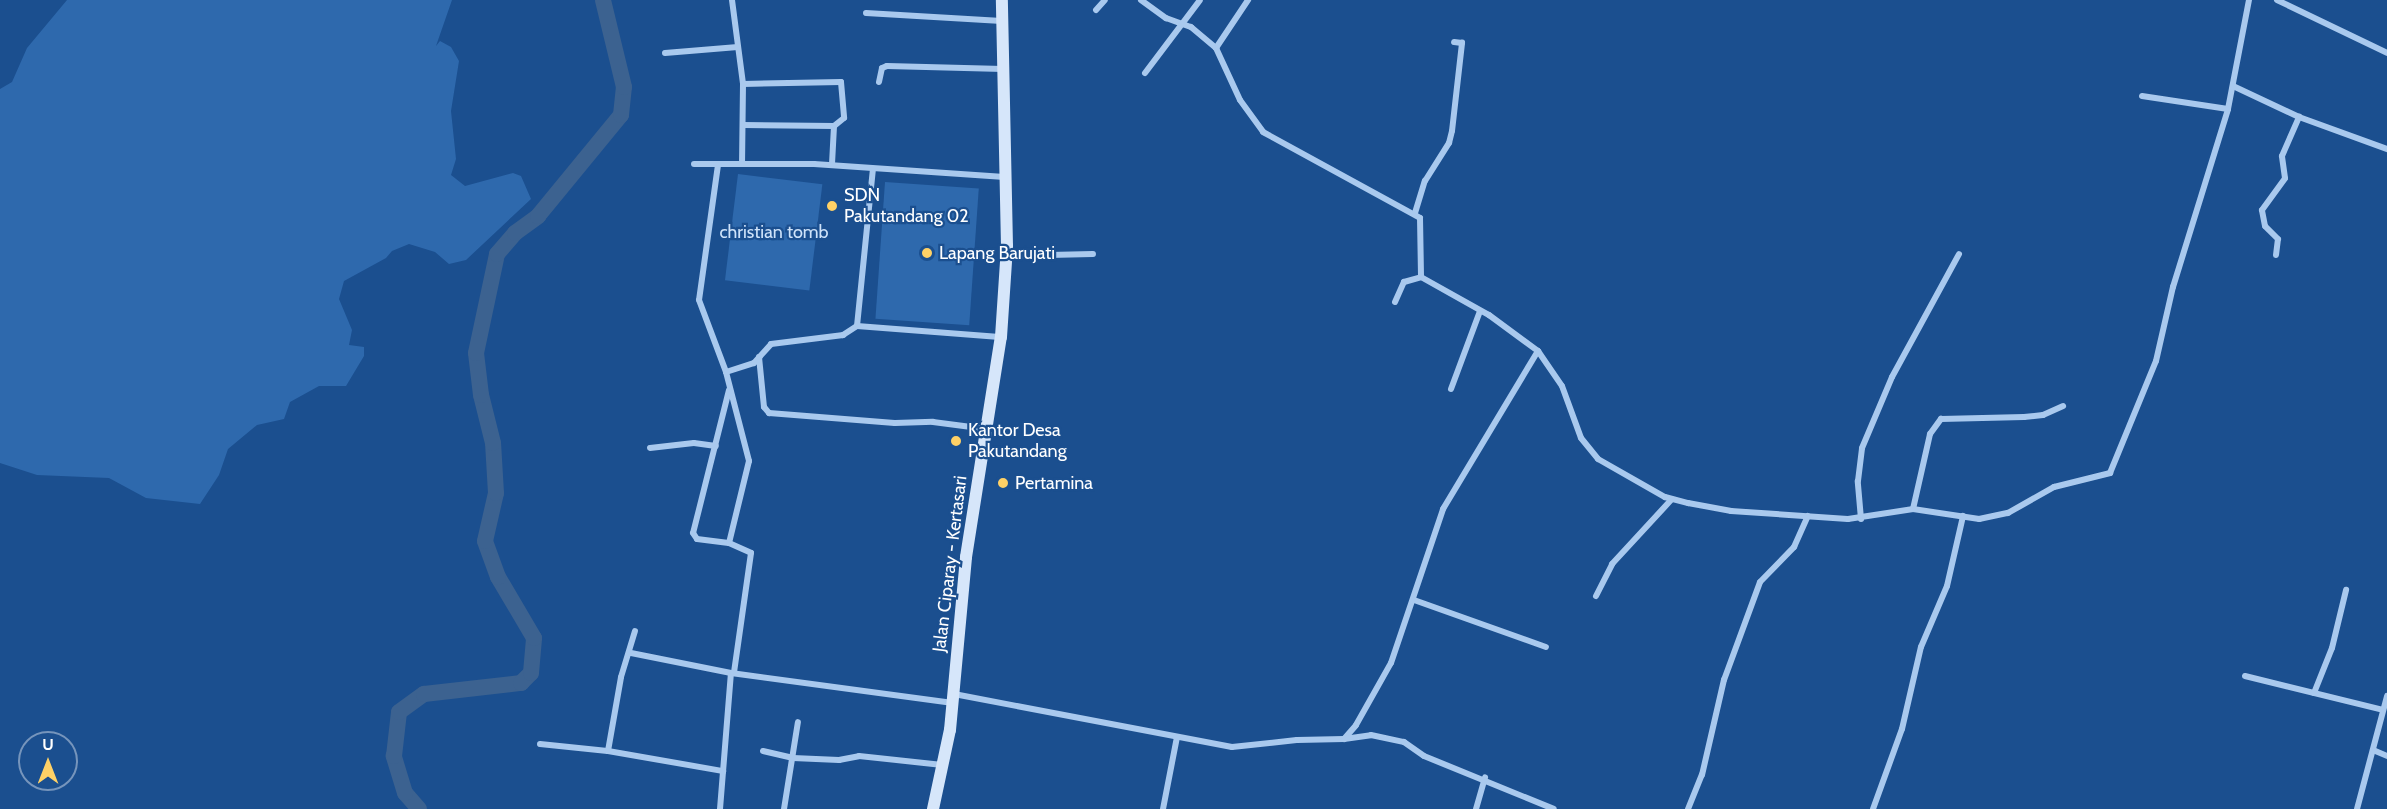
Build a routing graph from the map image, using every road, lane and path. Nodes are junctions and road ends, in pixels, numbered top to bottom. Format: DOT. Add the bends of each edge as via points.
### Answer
graph roads {
  1 [pos="732,0"];
  2 [pos="1002,0"];
  3 [pos="1105,0"];
  4 [pos="1141,0"];
  5 [pos="1200,0"];
  6 [pos="1248,0"];
  7 [pos="2249,0"];
  8 [pos="2277,0"];
  9 [pos="1096,9"];
  10 [pos="866,13"];
  11 [pos="1002,21"];
  12 [pos="1182,25"];
  13 [pos="1454,42"];
  14 [pos="738,47"];
  15 [pos="1216,48"];
  16 [pos="665,53"];
  17 [pos="2387,53"];
  18 [pos="1003,69"];
  19 [pos="1145,73"];
  20 [pos="879,82"];
  21 [pos="743,84"];
  22 [pos="2233,86"];
  23 [pos="2142,96"];
  24 [pos="2228,109"];
  25 [pos="2299,117"];
  26 [pos="743,125"];
  27 [pos="834,126"];
  28 [pos="2387,149"];
  29 [pos="694,164"];
  30 [pos="742,164"];
  31 [pos="718,165"];
  32 [pos="832,165"];
  33 [pos="873,168"];
  34 [pos="1005,177"];
  35 [pos="1415,213"];
  36 [pos="1093,254"];
  37 [pos="1959,254"];
  38 [pos="2276,255"];
  39 [pos="1006,256"];
  40 [pos="1421,277"];
  41 [pos="1395,302"];
  42 [pos="1480,311"];
  43 [pos="857,326"];
  44 [pos="1001,337"];
  45 [pos="1538,351"];
  46 [pos="759,357"];
  47 [pos="726,372"];
  48 [pos="730,387"];
  49 [pos="1451,389"];
  50 [pos="2063,406"];
  51 [pos="988,429"];
  52 [pos="716,446"];
  53 [pos="650,448"];
  54 [pos="1672,499"];
  55 [pos="1913,509"];
  56 [pos="1808,516"];
  57 [pos="1963,516"];
  58 [pos="1861,519"];
  59 [pos="729,543"];
  60 [pos="2346,590"];
  61 [pos="1596,596"];
  62 [pos="1414,600"];
  63 [pos="635,631"];
  64 [pos="1546,647"];
  65 [pos="631,653"];
  66 [pos="732,673"];
  67 [pos="2245,676"];
  68 [pos="2314,693"];
  69 [pos="2387,696"];
  70 [pos="953,698"];
  71 [pos="2383,710"];
  72 [pos="798,722"];
  73 [pos="1177,737"];
  74 [pos="1344,739"];
  75 [pos="540,744"];
  76 [pos="2373,750"];
  77 [pos="608,751"];
  78 [pos="763,751"];
  79 [pos="2387,756"];
  80 [pos="793,758"];
  81 [pos="943,765"];
  82 [pos="723,771"];
  83 [pos="1485,777"];
  84 [pos="720,809"];
  85 [pos="784,809"];
  86 [pos="933,809"];
  87 [pos="1163,809"];
  88 [pos="1476,809"];
  89 [pos="1554,809"];
  90 [pos="1688,809"];
  91 [pos="1873,809"];
  92 [pos="2357,809"];
  1 -- 14 [label="street"];
  2 -- 11 [label="main road, Jalan Ciparay - Kertasari"];
  3 -- 9 [label="street"];
  4 -- 12 [label="street"];
  5 -- 12 [label="street"];
  6 -- 15 [label="street"];
  7 -- 22 [label="street"];
  8 -- 17 [label="street"];
  10 -- 11 [label="street"];
  11 -- 18 [label="main road, Jalan Ciparay - Kertasari"];
  12 -- 15 [label="street" via="1191,27"];
  12 -- 19 [label="street"];
  13 -- 35 [label="street" via="1462,43 1452,131 1449,143 1425,181"];
  14 -- 16 [label="street"];
  14 -- 21 [label="street"];
  15 -- 35 [label="street" via="1240,100 1263,132"];
  18 -- 20 [label="street" via="887,66 882,68"];
  18 -- 34 [label="main road, Jalan Ciparay - Kertasari"];
  21 -- 26 [label="street"];
  21 -- 27 [label="street" via="841,82 844,118"];
  22 -- 24 [label="street"];
  22 -- 25 [label="street"];
  23 -- 24 [label="street"];
  24 -- 57 [label="street" via="2173,287 2156,361 2110,473 2054,487 2008,513 1979,519"];
  25 -- 28 [label="street"];
  25 -- 38 [label="street" via="2282,156 2285,178 2262,210 2265,226 2278,240"];
  26 -- 27 [label="street"];
  26 -- 30 [label="street"];
  27 -- 32 [label="street"];
  29 -- 31 [label="street"];
  30 -- 31 [label="street"];
  30 -- 32 [label="street"];
  31 -- 47 [label="street" via="699,300"];
  32 -- 33 [label="street"];
  33 -- 34 [label="street"];
  33 -- 43 [label="street"];
  34 -- 39 [label="main road, Jalan Ciparay - Kertasari"];
  35 -- 40 [label="street" via="1421,221"];
  36 -- 39 [label="street"];
  37 -- 58 [label="street" via="1892,377 1862,448 1858,481"];
  39 -- 44 [label="main road, Jalan Ciparay - Kertasari"];
  40 -- 41 [label="street" via="1404,282"];
  40 -- 42 [label="street"];
  42 -- 45 [label="street"];
  42 -- 49 [label="street"];
  43 -- 44 [label="street"];
  43 -- 46 [label="street" via="843,335 776,343"];
  44 -- 51 [label="main road, Jalan Ciparay - Kertasari"];
  45 -- 54 [label="street" via="1562,386 1589,450 1598,459"];
  45 -- 62 [label="street" via="1443,509"];
  46 -- 47 [label="street"];
  46 -- 51 [label="street" via="764,407 769,413"];
  47 -- 48 [label="street"];
  48 -- 52 [label="street"];
  48 -- 59 [label="street" via="749,461"];
  50 -- 55 [label="street" via="2043,415 1941,419 1930,434"];
  51 -- 70 [label="main road, Jalan Ciparay - Kertasari" via="966,557"];
  52 -- 53 [label="street" via="694,443"];
  52 -- 59 [label="street" via="693,533 697,539"];
  54 -- 56 [label="street" via="1731,511"];
  54 -- 61 [label="street" via="1612,564"];
  55 -- 57 [label="street"];
  55 -- 58 [label="street"];
  56 -- 58 [label="street"];
  56 -- 90 [label="street" via="1794,547 1760,582 1724,680 1702,775"];
  57 -- 91 [label="street" via="1947,586 1922,647 1902,729"];
  59 -- 66 [label="street" via="751,553"];
  60 -- 68 [label="street" via="2332,648"];
  62 -- 64 [label="street"];
  62 -- 74 [label="street" via="1391,663"];
  63 -- 65 [label="street"];
  65 -- 66 [label="street"];
  65 -- 77 [label="street" via="621,677"];
  66 -- 70 [label="street"];
  66 -- 82 [label="street"];
  67 -- 68 [label="street"];
  68 -- 71 [label="street"];
  69 -- 71 [label="street"];
  70 -- 73 [label="street"];
  70 -- 81 [label="main road, Jalan Ciparay - Kertasari"];
  71 -- 76 [label="street"];
  72 -- 80 [label="street"];
  73 -- 74 [label="street" via="1232,747"];
  73 -- 87 [label="street"];
  74 -- 83 [label="street" via="1371,735 1404,742 1424,756"];
  75 -- 77 [label="street"];
  76 -- 79 [label="street"];
  76 -- 92 [label="street"];
  77 -- 82 [label="street"];
  78 -- 80 [label="street"];
  80 -- 81 [label="street" via="839,760 859,756"];
  80 -- 85 [label="street"];
  81 -- 86 [label="main road, Jalan Ciparay - Kertasari"];
  82 -- 84 [label="street"];
  83 -- 88 [label="street"];
  83 -- 89 [label="street"];
}
